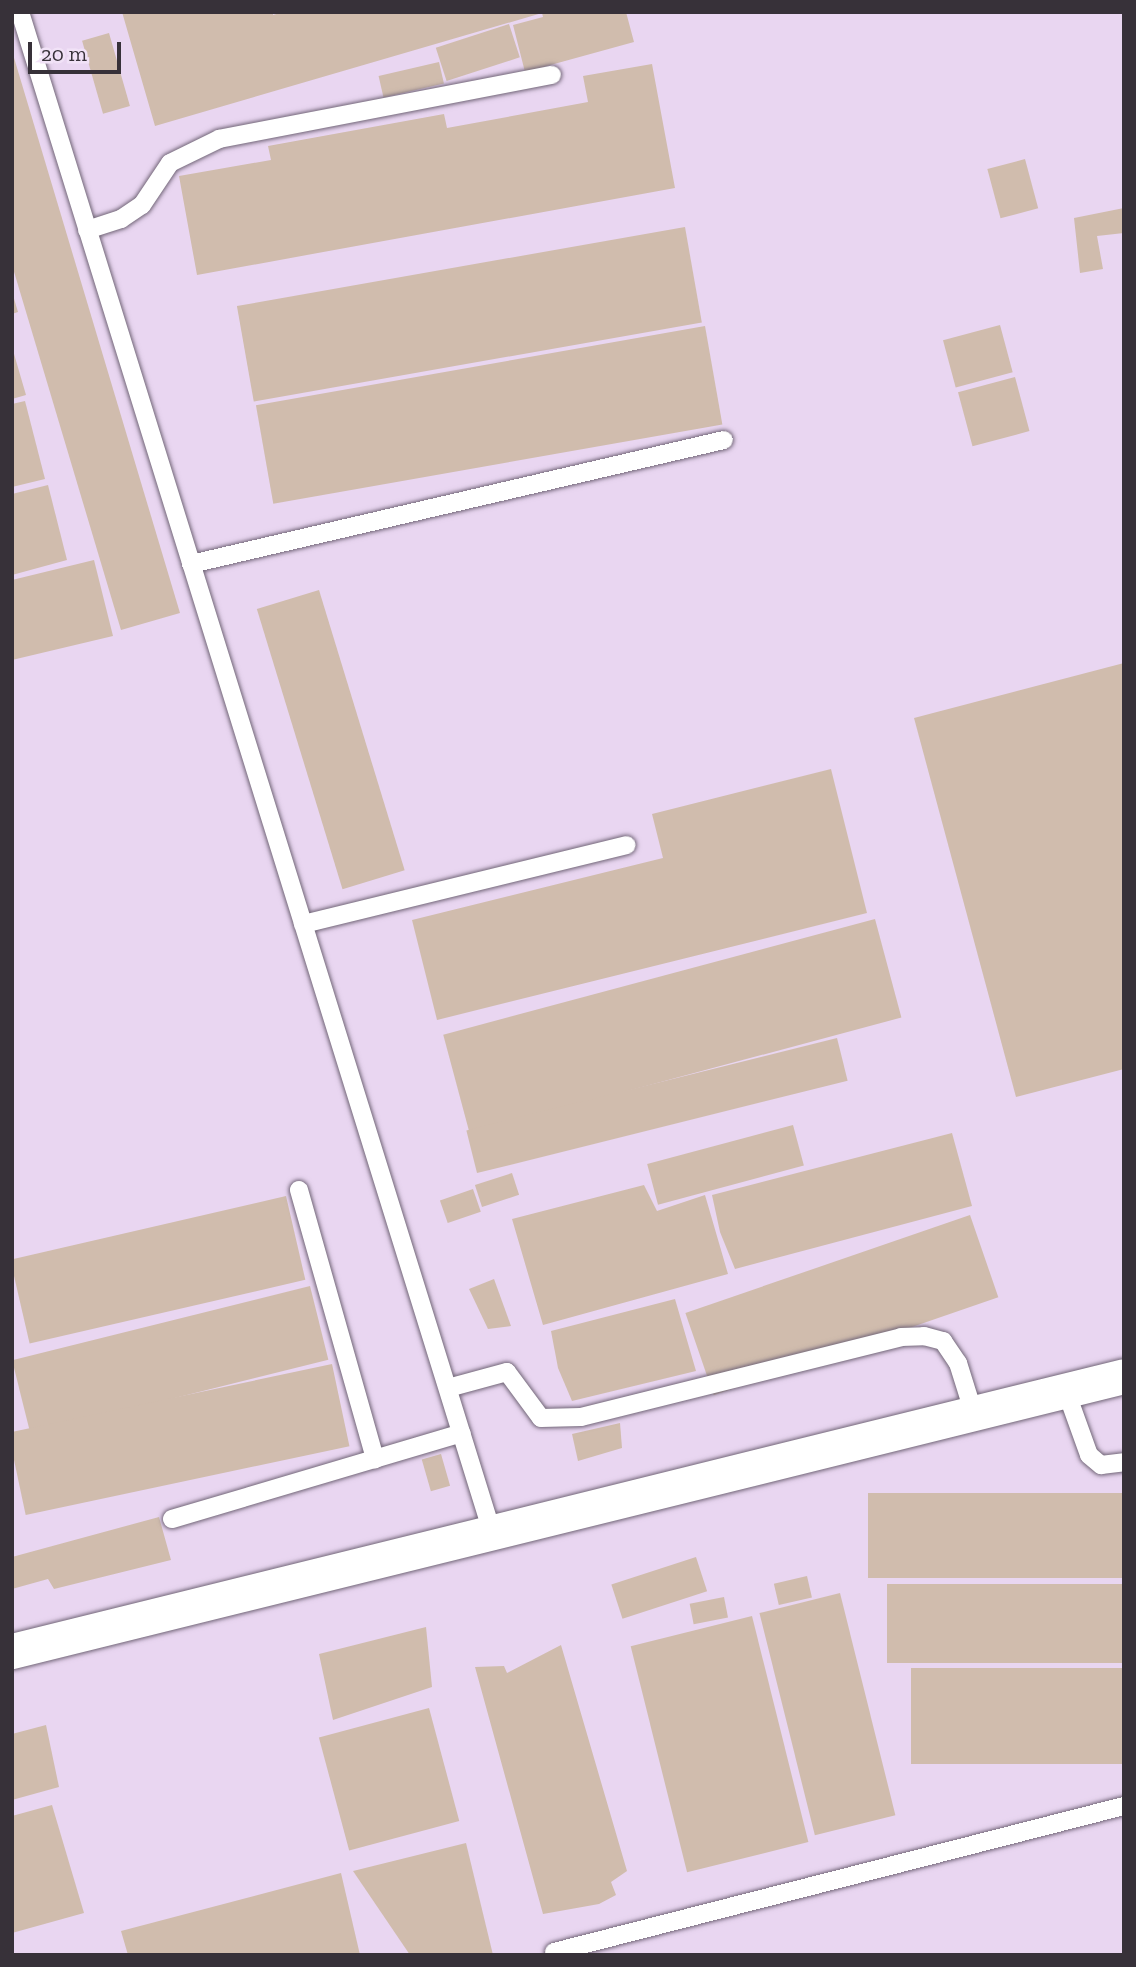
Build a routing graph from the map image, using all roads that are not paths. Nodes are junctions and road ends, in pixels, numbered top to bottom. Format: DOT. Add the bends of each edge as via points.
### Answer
graph roads {
  1 [pos="20,12"];
  2 [pos="552,75"];
  3 [pos="88,230"];
  4 [pos="724,440"];
  5 [pos="191,564"];
  6 [pos="626,845"];
  7 [pos="303,923"];
  8 [pos="299,1190"];
  9 [pos="1124,1377"];
  10 [pos="448,1388"];
  11 [pos="1066,1391"];
  12 [pos="974,1414"];
  13 [pos="462,1433"];
  14 [pos="375,1459"];
  15 [pos="1124,1462"];
  16 [pos="172,1518"];
  17 [pos="492,1532"];
  18 [pos="12,1651"];
  19 [pos="1124,1806"];
  20 [pos="554,1952"];
  1 -- 3 [label="lane"];
  2 -- 3 [label="lane" via="219,139 170,163 142,205 121,219"];
  3 -- 5 [label="lane"];
  4 -- 5 [label="lane"];
  5 -- 7 [label="lane"];
  6 -- 7 [label="lane"];
  7 -- 10 [label="lane"];
  8 -- 14 [label="lane"];
  9 -- 11 [label="street"];
  10 -- 12 [label="lane" via="507,1372 541,1418 581,1417 901,1337 924,1336 943,1341 958,1363"];
  10 -- 13 [label="lane"];
  11 -- 12 [label="street"];
  11 -- 15 [label="lane" via="1089,1455 1101,1465"];
  12 -- 17 [label="street"];
  13 -- 14 [label="lane"];
  13 -- 17 [label="lane"];
  14 -- 16 [label="lane"];
  17 -- 18 [label="street"];
  19 -- 20 [label="lane"];
}
